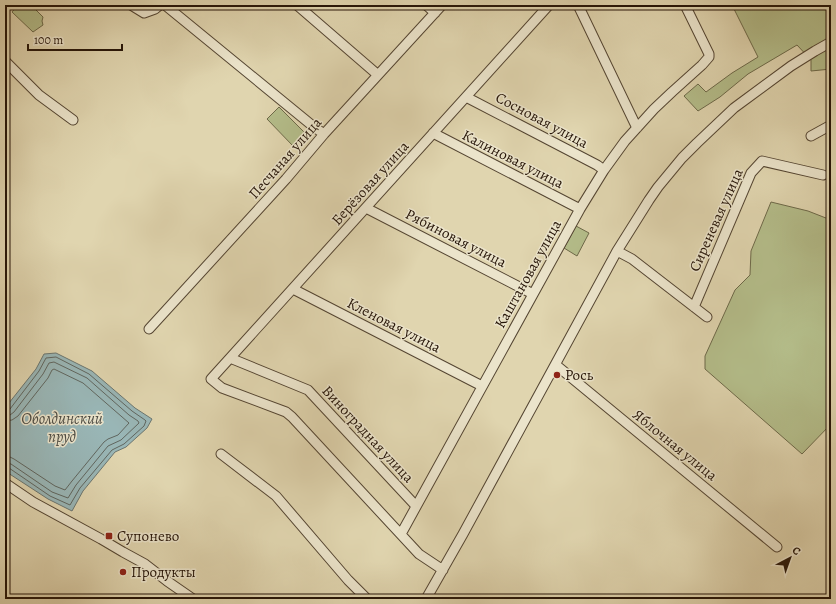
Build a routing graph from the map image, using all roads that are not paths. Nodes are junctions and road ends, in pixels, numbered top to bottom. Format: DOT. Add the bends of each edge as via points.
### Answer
graph roads {
  1 [pos="131,5"];
  2 [pos="160,5"];
  3 [pos="165,5"];
  4 [pos="297,5"];
  5 [pos="426,5"];
  6 [pos="442,5"];
  7 [pos="549,5"];
  8 [pos="578,5"];
  9 [pos="685,5"];
  10 [pos="435,13"];
  11 [pos="831,42"];
  12 [pos="5,61"];
  13 [pos="378,75"];
  14 [pos="466,97"];
  15 [pos="73,120"];
  16 [pos="831,125"];
  17 [pos="637,128"];
  18 [pos="433,133"];
  19 [pos="324,134"];
  20 [pos="810,136"];
  21 [pos="604,170"];
  22 [pos="823,175"];
  23 [pos="366,208"];
  24 [pos="580,209"];
  25 [pos="617,251"];
  26 [pos="292,289"];
  27 [pos="533,294"];
  28 [pos="694,307"];
  29 [pos="707,317"];
  30 [pos="149,329"];
  31 [pos="230,358"];
  32 [pos="556,365"];
  33 [pos="482,386"];
  34 [pos="221,454"];
  35 [pos="5,483"];
  36 [pos="416,506"];
  37 [pos="401,534"];
  38 [pos="777,547"];
  39 [pos="443,570"];
  40 [pos="193,599"];
  41 [pos="367,599"];
  42 [pos="426,599"];
  1 -- 2 [label="street" via="144,13 155,10"];
  3 -- 19 [label="street"];
  4 -- 13 [label="street"];
  5 -- 10 [label="street"];
  6 -- 10 [label="street, Песчаная улица"];
  7 -- 14 [label="street, Берёзовая улица"];
  8 -- 17 [label="street"];
  9 -- 17 [label="street, Каштановая улица" via="709,57"];
  10 -- 13 [label="street, Песчаная улица"];
  11 -- 25 [label="street" via="756,91 696,143 658,187"];
  12 -- 15 [label="street" via="40,96"];
  13 -- 19 [label="street, Песчаная улица"];
  14 -- 18 [label="street, Берёзовая улица"];
  14 -- 21 [label="street, Сосновая улица"];
  16 -- 20 [label="street"];
  17 -- 21 [label="street, Каштановая улица"];
  18 -- 23 [label="street, Берёзовая улица"];
  18 -- 24 [label="street, Калиновая улица"];
  19 -- 30 [label="street, Песчаная улица"];
  21 -- 24 [label="street, Каштановая улица"];
  22 -- 28 [label="street, Сиреневая улица" via="762,161 751,173"];
  23 -- 26 [label="street, Берёзовая улица"];
  23 -- 27 [label="street, Рябиновая улица"];
  24 -- 27 [label="street, Каштановая улица"];
  25 -- 28 [label="street" via="632,259"];
  25 -- 32 [label="street"];
  26 -- 31 [label="street, Берёзовая улица"];
  26 -- 33 [label="street, Кленовая улица"];
  27 -- 33 [label="street, Каштановая улица"];
  28 -- 29 [label="street"];
  31 -- 36 [label="street, Виноградная улица" via="308,390"];
  31 -- 37 [label="street, Берёзовая улица" via="211,379 222,388 286,412"];
  32 -- 38 [label="street, Яблочная улица"];
  32 -- 39 [label="street"];
  33 -- 36 [label="street, Каштановая улица"];
  34 -- 41 [label="street" via="276,496"];
  35 -- 40 [label="street" via="33,502 145,564"];
  36 -- 37 [label="street, Каштановая улица"];
  37 -- 39 [label="street" via="420,555"];
  39 -- 42 [label="street"];
}
